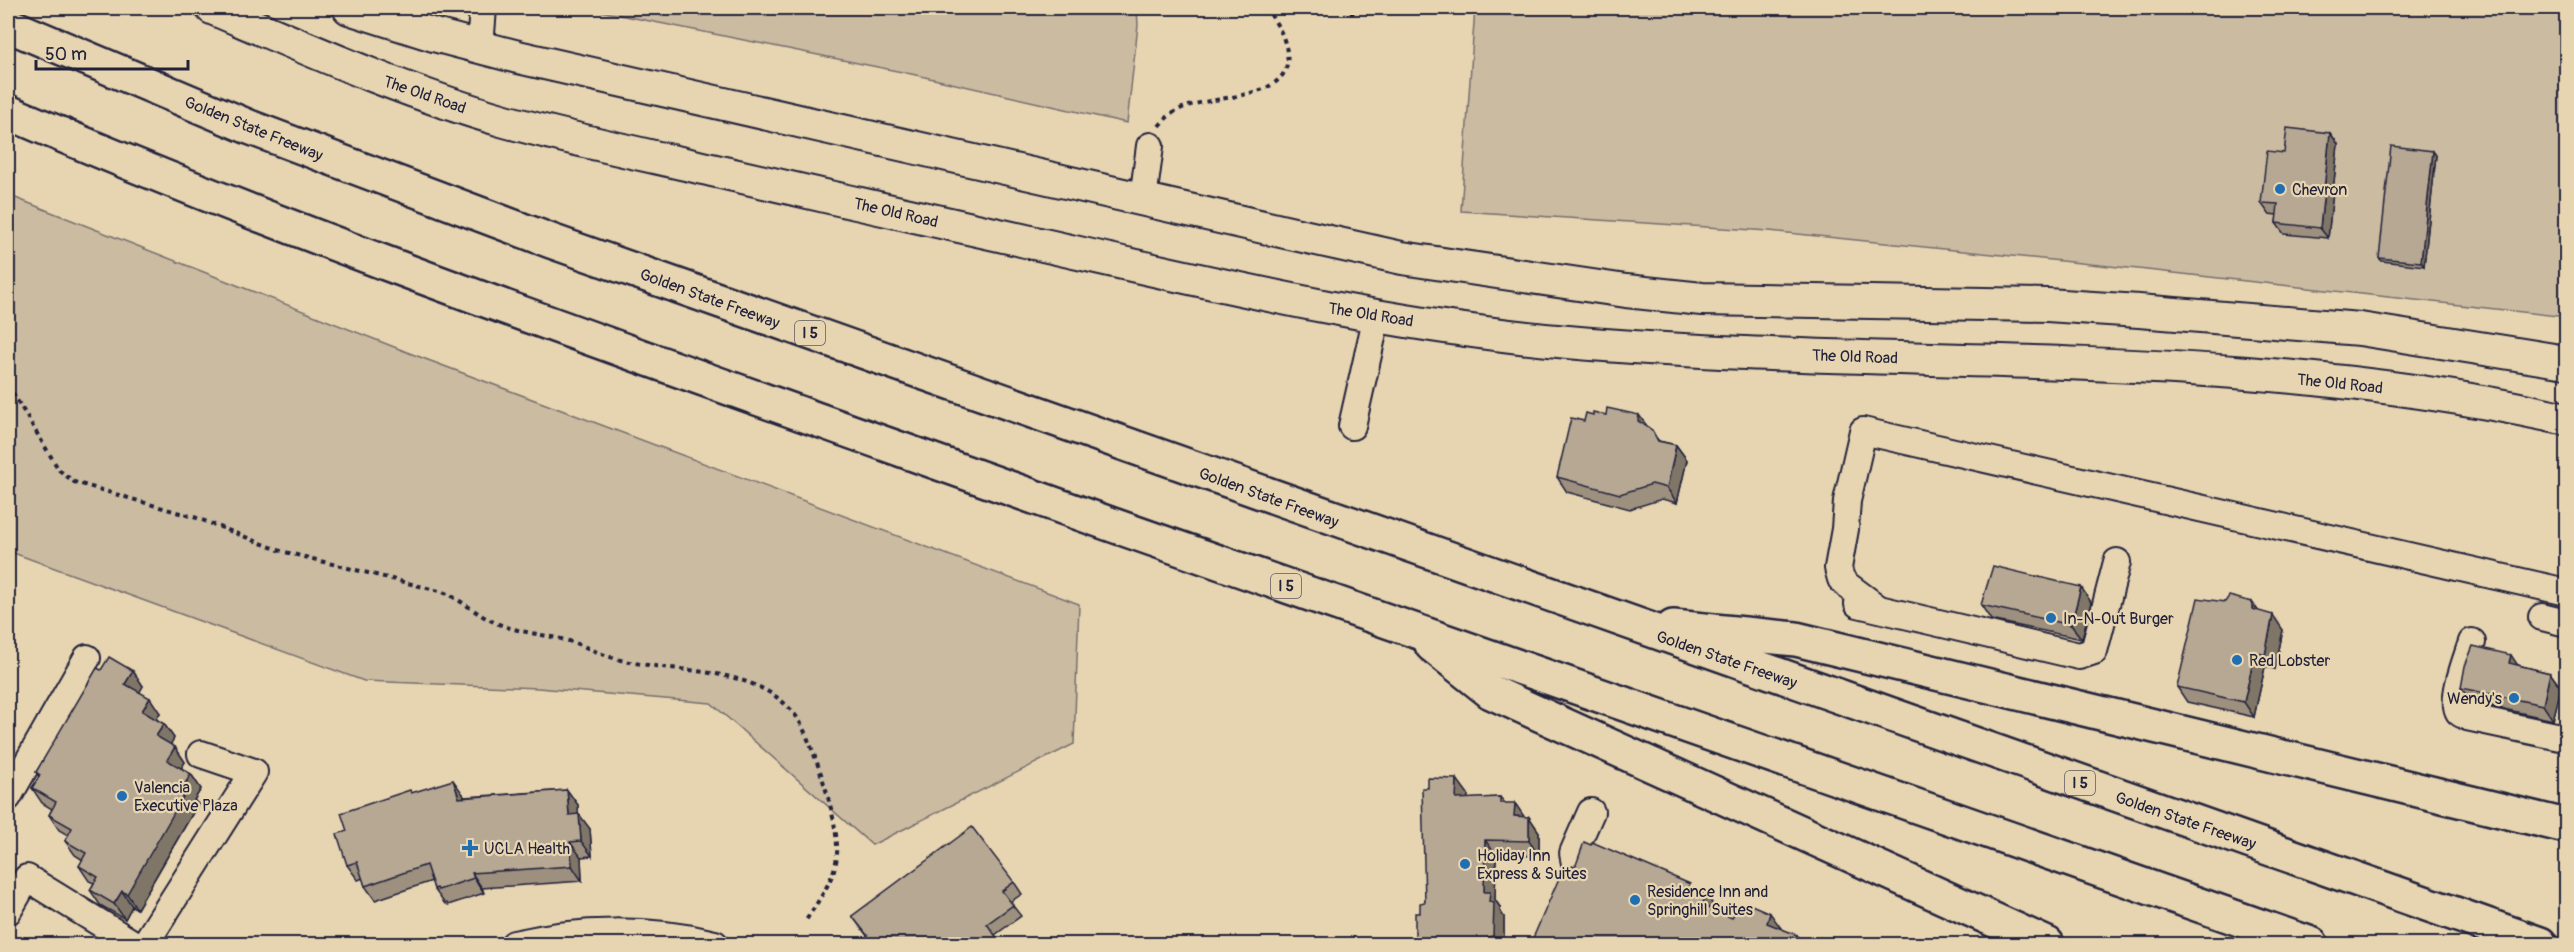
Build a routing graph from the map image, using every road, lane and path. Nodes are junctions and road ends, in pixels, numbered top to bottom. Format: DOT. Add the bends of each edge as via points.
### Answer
graph roads {
  1 [pos="212,8"];
  2 [pos="350,8"];
  3 [pos="483,8"];
  4 [pos="1267,8"];
  5 [pos="1343,8"];
  6 [pos="1362,8"];
  7 [pos="8,25"];
  8 [pos="480,47"];
  9 [pos="8,112"];
  10 [pos="1150,146"];
  11 [pos="1143,199"];
  12 [pos="1377,315"];
  13 [pos="2566,362"];
  14 [pos="8,385"];
  15 [pos="8,398"];
  16 [pos="16,400"];
  17 [pos="2566,419"];
  18 [pos="1352,426"];
  19 [pos="2117,562"];
  20 [pos="2566,592"];
  21 [pos="2542,617"];
  22 [pos="1621,621"];
  23 [pos="2566,622"];
  24 [pos="1411,630"];
  25 [pos="2472,642"];
  26 [pos="87,658"];
  27 [pos="2565,738"];
  28 [pos="201,754"];
  29 [pos="8,797"];
  30 [pos="1591,812"];
  31 [pos="2566,826"];
  32 [pos="1576,869"];
  33 [pos="8,911"];
  34 [pos="805,922"];
  35 [pos="134,945"];
  36 [pos="145,945"];
  37 [pos="513,945"];
  38 [pos="715,945"];
  39 [pos="2047,945"];
  40 [pos="2311,945"];
  41 [pos="2540,945"];
  1 -- 12 [label="main road, The Old Road" via="369,75 502,120 992,234 1300,302"];
  2 -- 8 [label="main road"];
  3 -- 8 [label="street"];
  4 -- 10 [label="path" via="1284,38 1288,56 1279,80 1255,92 1177,110 1160,126"];
  5 -- 6 [label="path" via="1355,13"];
  7 -- 22 [label="highway, Golden State Freeway / I 5" via="249,127 529,233"];
  8 -- 11 [label="main road"];
  9 -- 24 [label="highway, I 5" via="368,258"];
  10 -- 11 [label="street"];
  11 -- 13 [label="main road" via="1402,258 1626,291 1702,299 2139,310 2360,329"];
  12 -- 17 [label="main road, The Old Road" via="1567,342 2105,365 2341,382 2516,407"];
  12 -- 18 [label="street"];
  14 -- 16 [label="path"];
  15 -- 16 [label="path"];
  16 -- 34 [label="path" via="59,471 74,482 197,518 281,551 443,592 493,622 526,633 569,641 624,661 746,680 776,696 799,720 811,747 838,840 836,863"];
  19 -- 20 [label="street" via="2094,651 2079,656 1845,600 1827,577 1826,564 1833,525 1847,501 1863,431"];
  21 -- 23 [label="street"];
  22 -- 31 [label="highway, I 5" via="1796,639"];
  22 -- 41 [label="highway, Golden State Freeway / I 5"];
  24 -- 39 [label="highway, I 5" via="1491,692"];
  24 -- 40 [label="highway, I 5"];
  25 -- 27 [label="street" via="2460,679 2456,705 2459,712"];
  26 -- 29 [label="street"];
  28 -- 36 [label="street" via="254,772"];
  30 -- 32 [label="street" via="1573,853"];
  33 -- 35 [label="street" via="27,878"];
  37 -- 38 [label="street" via="598,933 651,934"];
}
